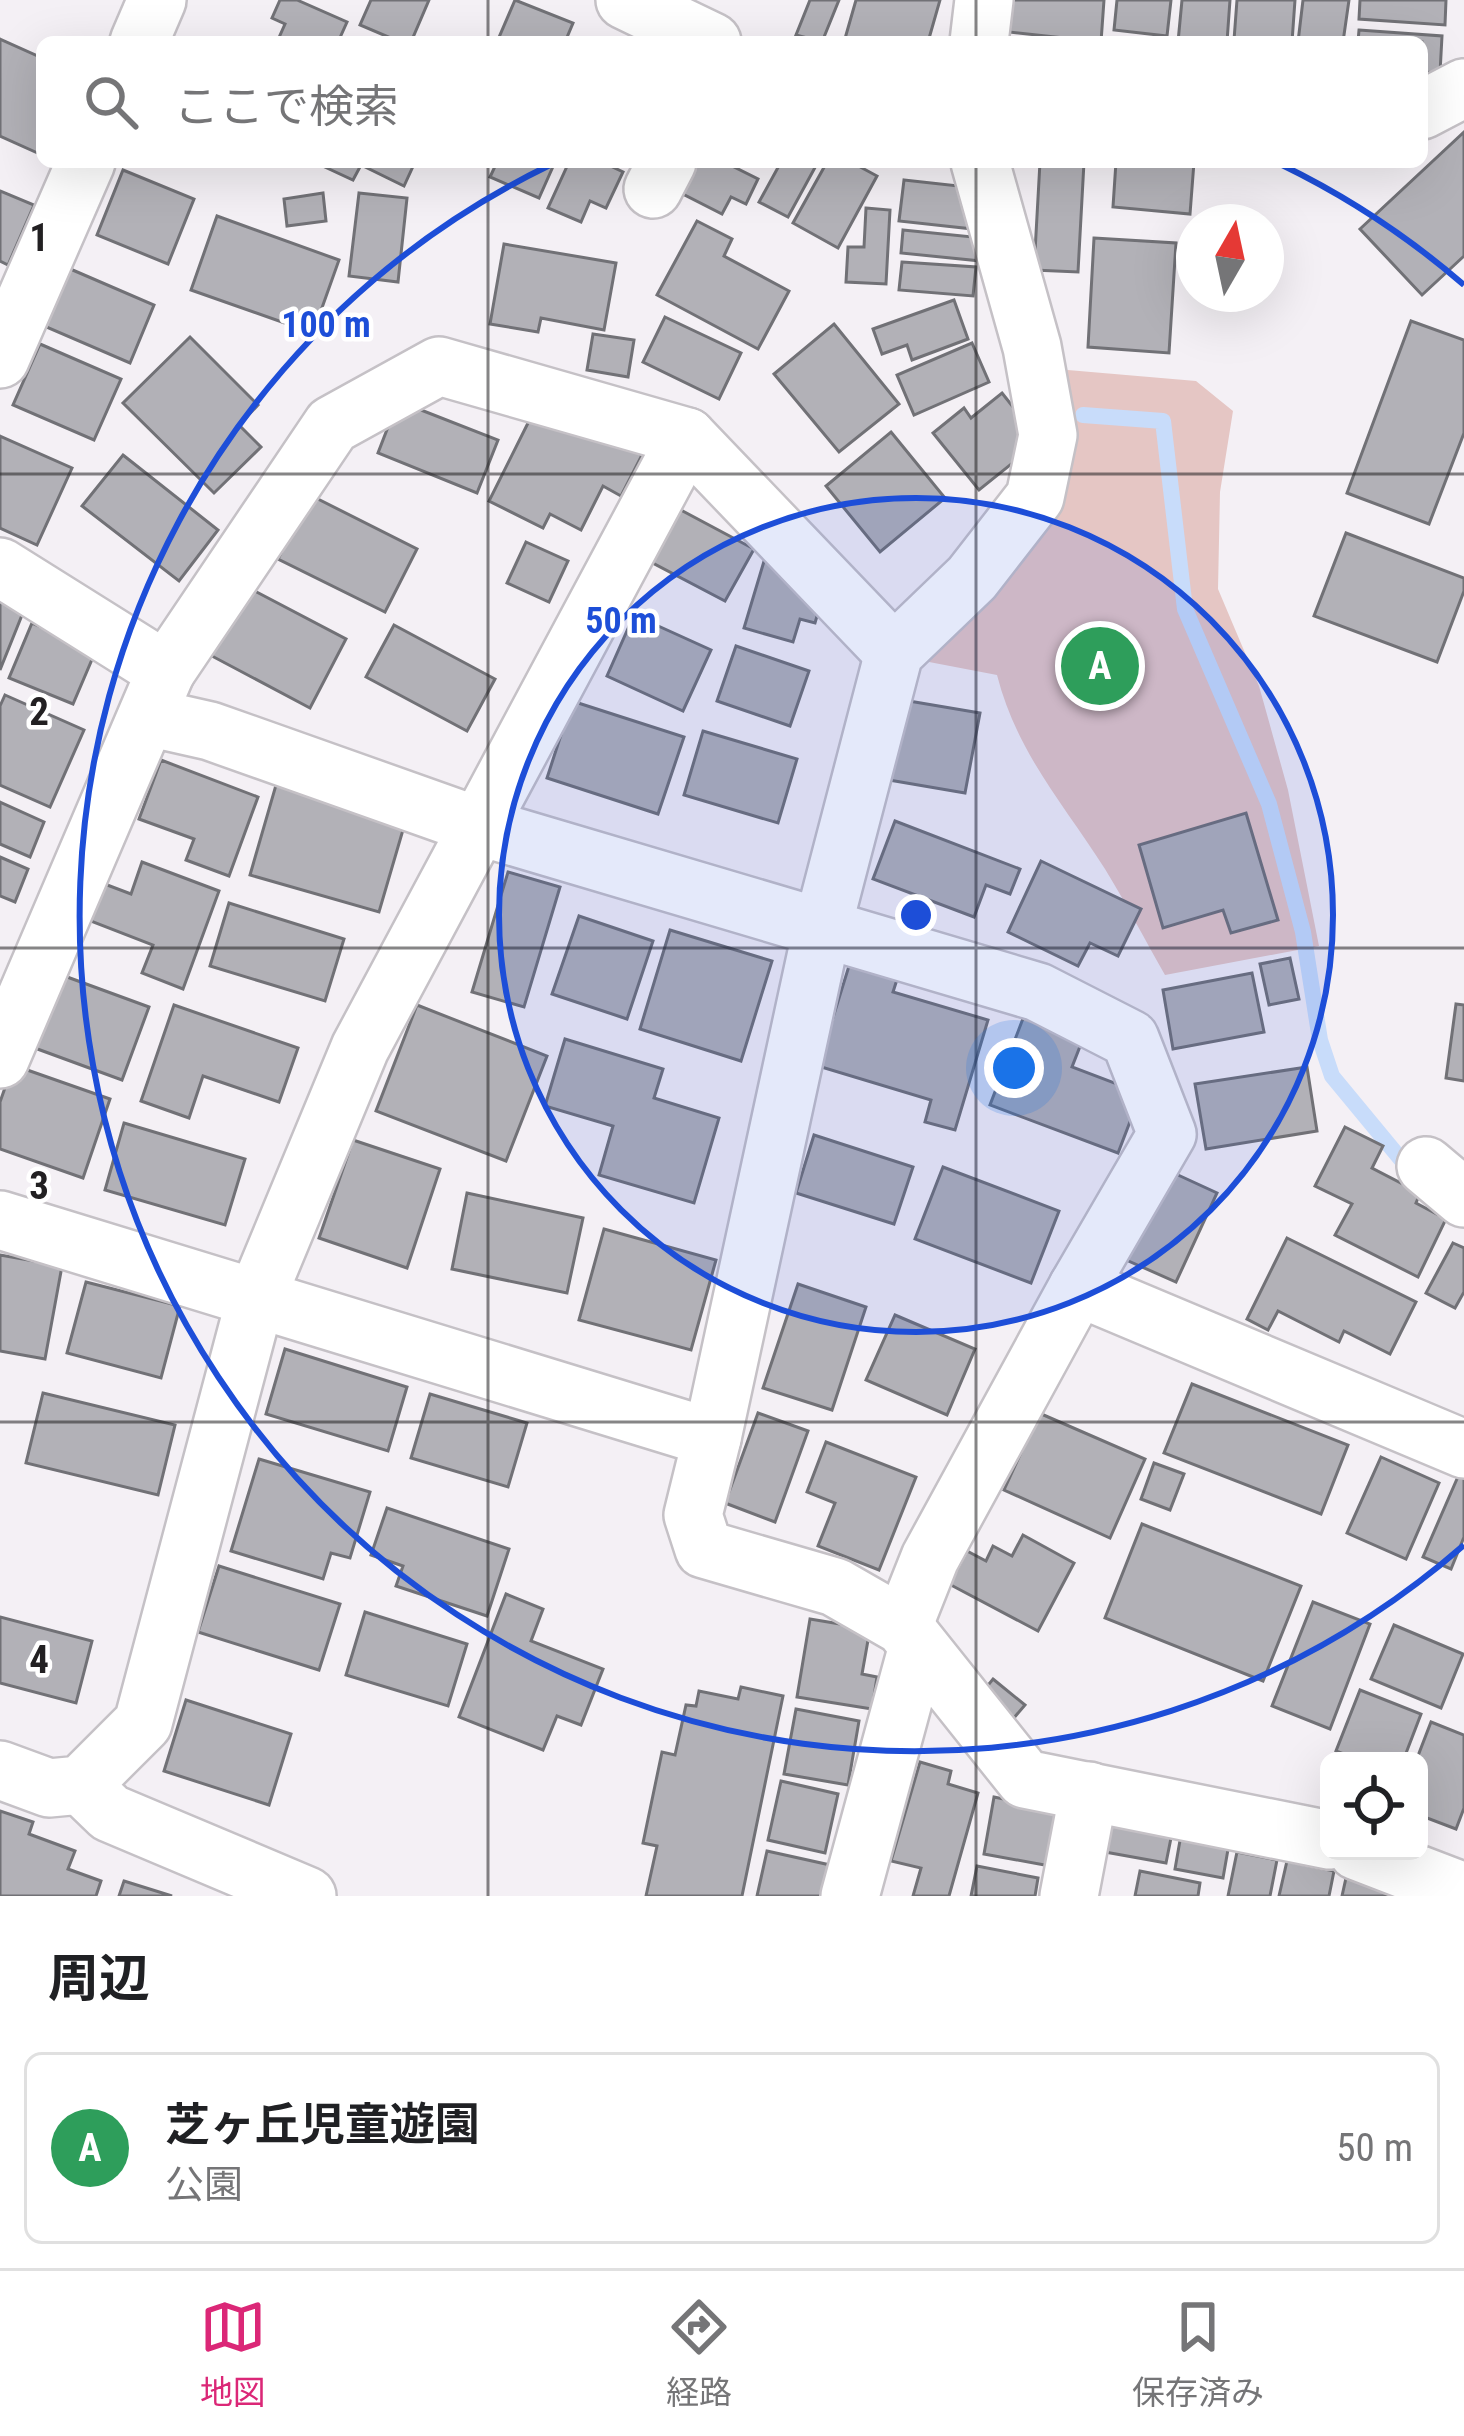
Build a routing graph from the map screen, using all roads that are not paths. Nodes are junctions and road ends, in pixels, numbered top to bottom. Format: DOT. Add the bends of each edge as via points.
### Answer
graph roads {
  1 [pos="157,0"];
  2 [pos="626,0"];
  3 [pos="984,0"];
  4 [pos="142,36"];
  5 [pos="700,36"];
  6 [pos="980,36"];
  7 [pos="1464,88"];
  8 [pos="1428,107"];
  9 [pos="83,168"];
  10 [pos="973,168"];
  11 [pos="0,359"];
  12 [pos="687,437"];
  13 [pos="0,567"];
  14 [pos="894,653"];
  15 [pos="157,694"];
  16 [pos="478,826"];
  17 [pos="823,925"];
  18 [pos="0,1059"];
  19 [pos="0,1220"];
  20 [pos="1078,1287"];
  21 [pos="255,1300"];
  22 [pos="712,1438"];
  23 [pos="1464,1449"];
  24 [pos="910,1636"];
  25 [pos="0,1770"];
  26 [pos="81,1785"];
  27 [pos="1089,1791"];
  28 [pos="1320,1838"];
  29 [pos="1380,1860"];
  30 [pos="1464,1892"];
  31 [pos="307,1896"];
  32 [pos="850,1896"];
  33 [pos="1069,1896"];
  1 -- 4 [label="street"];
  2 -- 5 [label="street"];
  3 -- 6 [label="street"];
  7 -- 8 [label="street"];
  9 -- 11 [label="street"];
  10 -- 14 [label="street" via="1032,347 1048,435 1035,497 972,578"];
  12 -- 14 [label="street"];
  12 -- 15 [label="street" via="439,367 332,424"];
  12 -- 16 [label="street"];
  13 -- 15 [label="street"];
  14 -- 17 [label="street"];
  15 -- 16 [label="street" via="210,731"];
  15 -- 18 [label="street"];
  16 -- 17 [label="street"];
  16 -- 21 [label="street" via="360,1048"];
  17 -- 20 [label="street" via="1038,992 1130,1039 1167,1134"];
  17 -- 22 [label="street"];
  19 -- 21 [label="street"];
  20 -- 23 [label="street"];
  20 -- 24 [label="street" via="930,1558"];
  21 -- 22 [label="street"];
  21 -- 26 [label="street" via="142,1723"];
  22 -- 24 [label="street" via="693,1515 704,1549 835,1587"];
  24 -- 27 [label="street" via="1024,1779"];
  24 -- 32 [label="street"];
  25 -- 26 [label="street" via="49,1788"];
  26 -- 31 [label="street" via="110,1813"];
  27 -- 28 [label="street"];
  27 -- 33 [label="street"];
  29 -- 30 [label="street"];
}
